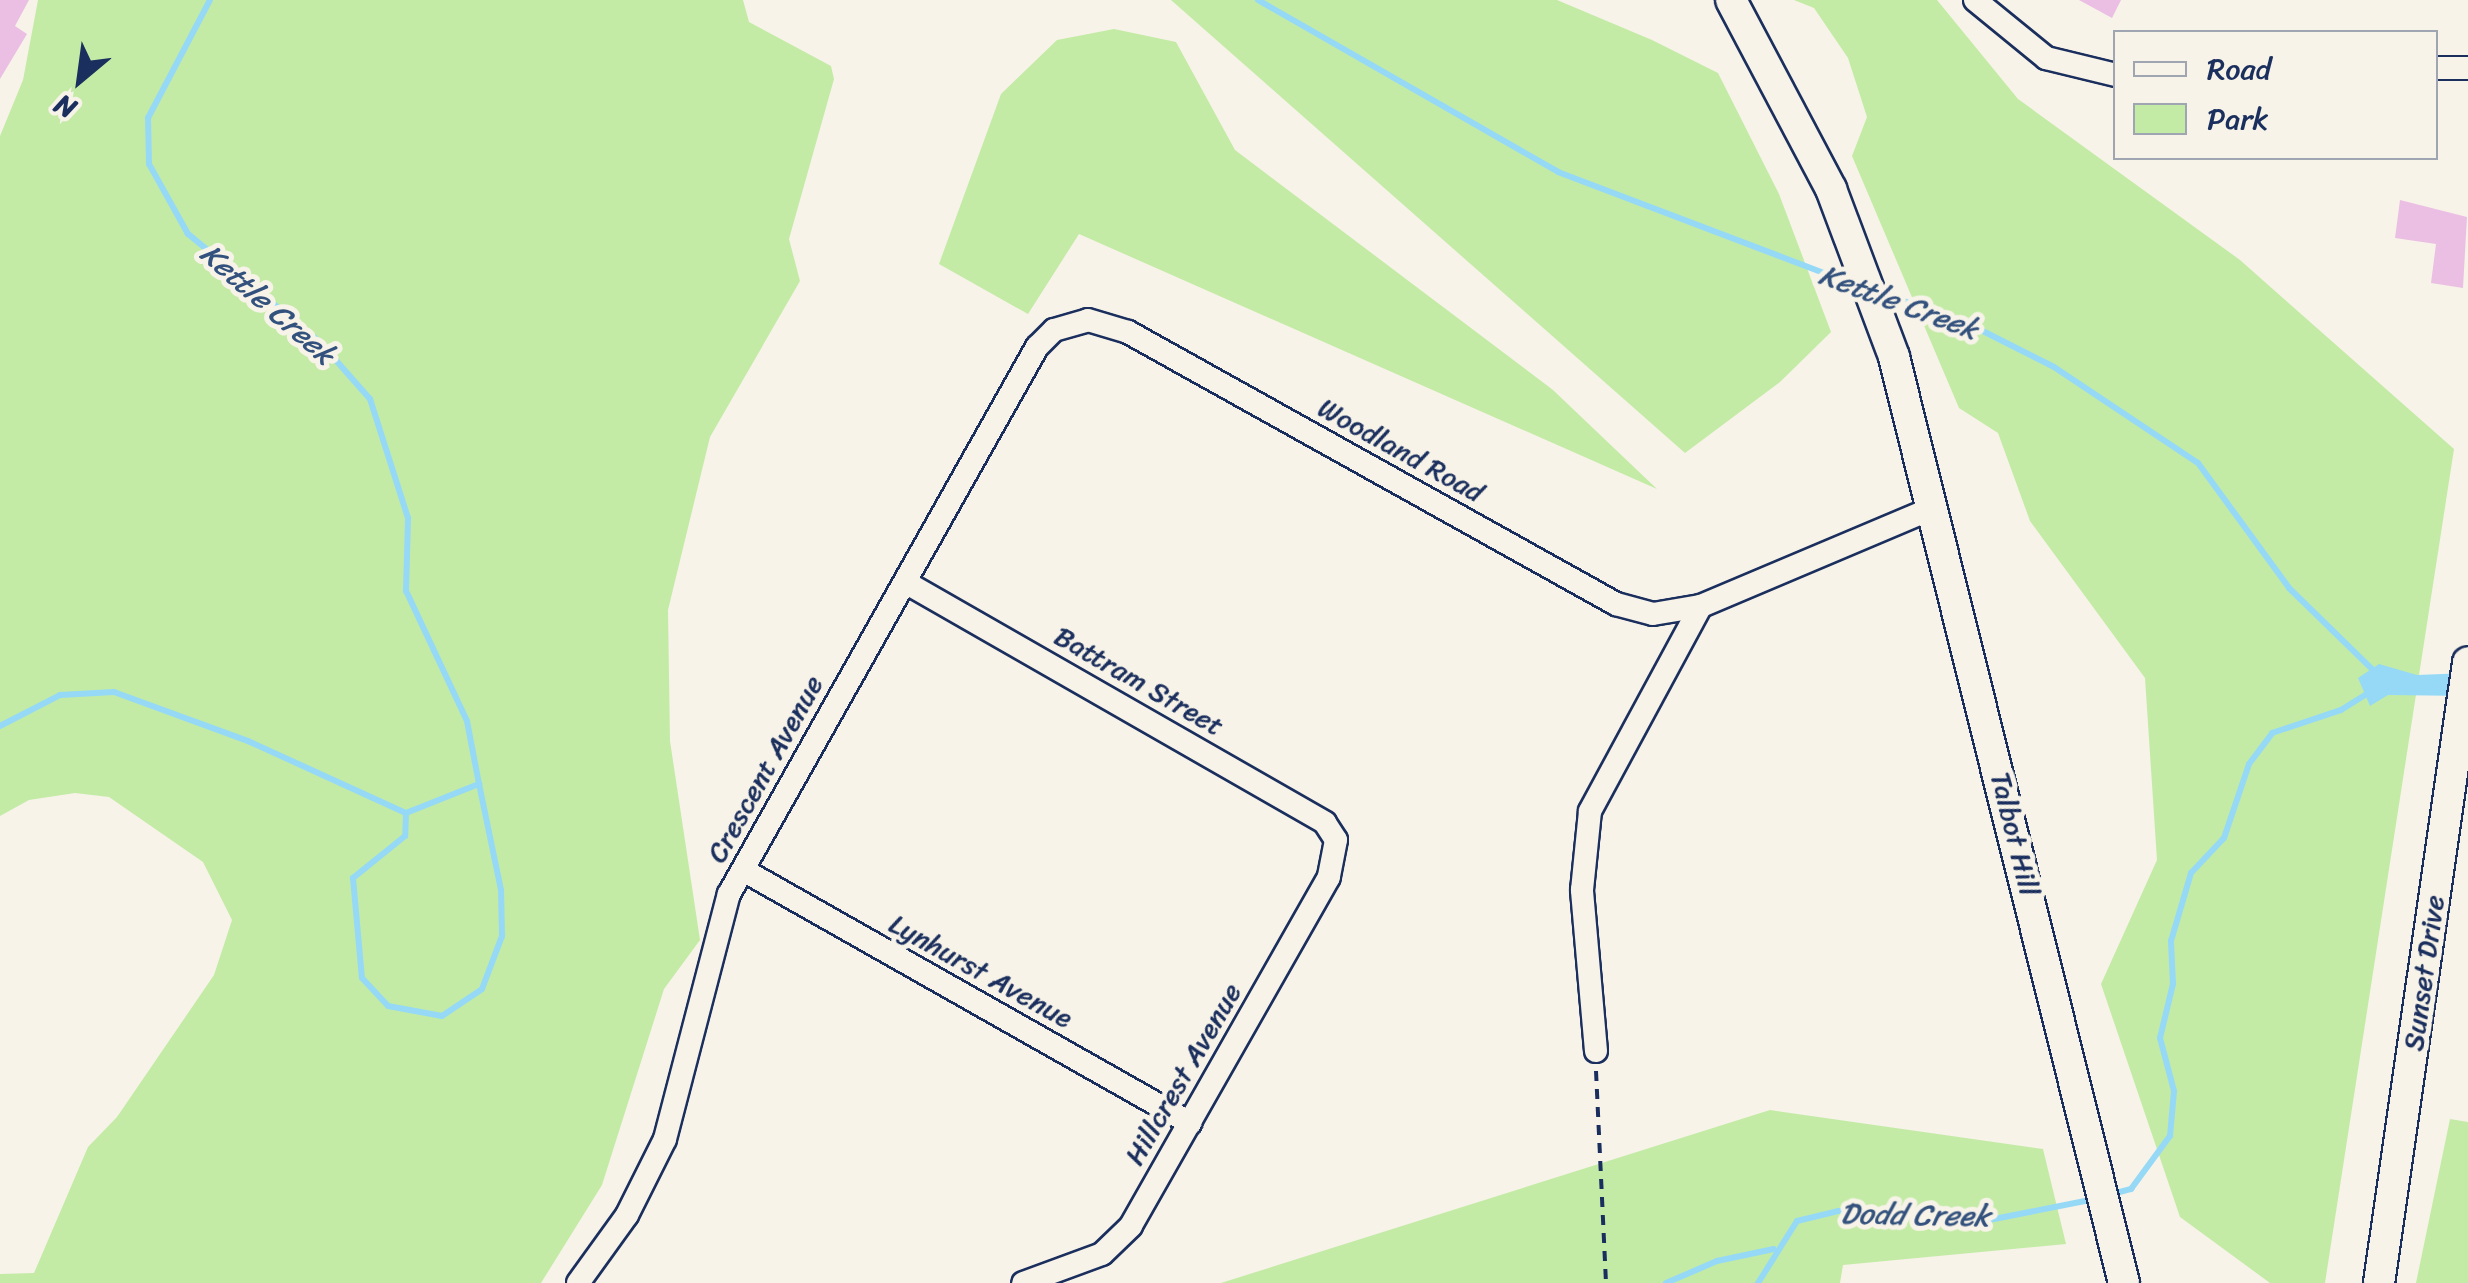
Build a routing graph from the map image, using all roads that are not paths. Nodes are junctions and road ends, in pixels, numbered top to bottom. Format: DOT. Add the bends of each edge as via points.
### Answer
graph roads {
  1 [pos="1732,0"];
  2 [pos="1975,0"];
  3 [pos="2438,68"];
  4 [pos="2468,68"];
  5 [pos="2113,74"];
  6 [pos="1075,321"];
  7 [pos="1935,507"];
  8 [pos="904,582"];
  9 [pos="1702,606"];
  10 [pos="2468,662"];
  11 [pos="1336,840"];
  12 [pos="743,870"];
  13 [pos="1596,1051"];
  14 [pos="1190,1123"];
  15 [pos="578,1283"];
  16 [pos="1023,1283"];
  17 [pos="2124,1283"];
  18 [pos="2379,1283"];
  1 -- 7 [label="main road, Talbot Hill" via="1854,244"];
  2 -- 5 [label="street" via="2046,58"];
  3 -- 4 [label="street"];
  6 -- 8 [label="street, Crescent Avenue" via="1037,347"];
  6 -- 9 [label="street, Woodland Road" via="1128,332 1616,604 1653,614"];
  7 -- 9 [label="street, Woodland Road"];
  7 -- 17 [label="main road, Talbot Hill"];
  8 -- 11 [label="street, Battram Street" via="1308,812"];
  8 -- 12 [label="street, Crescent Avenue"];
  9 -- 13 [label="street" via="1590,810 1582,868"];
  10 -- 18 [label="main road, Sunset Drive"];
  11 -- 14 [label="street, Hillcrest Avenue" via="1329,877"];
  12 -- 14 [label="street, Lynhurst Avenue"];
  12 -- 15 [label="street, Crescent Avenue" via="718,922 665,1139 627,1214"];
  14 -- 16 [label="street, Hillcrest Avenue" via="1112,1246"];
}
